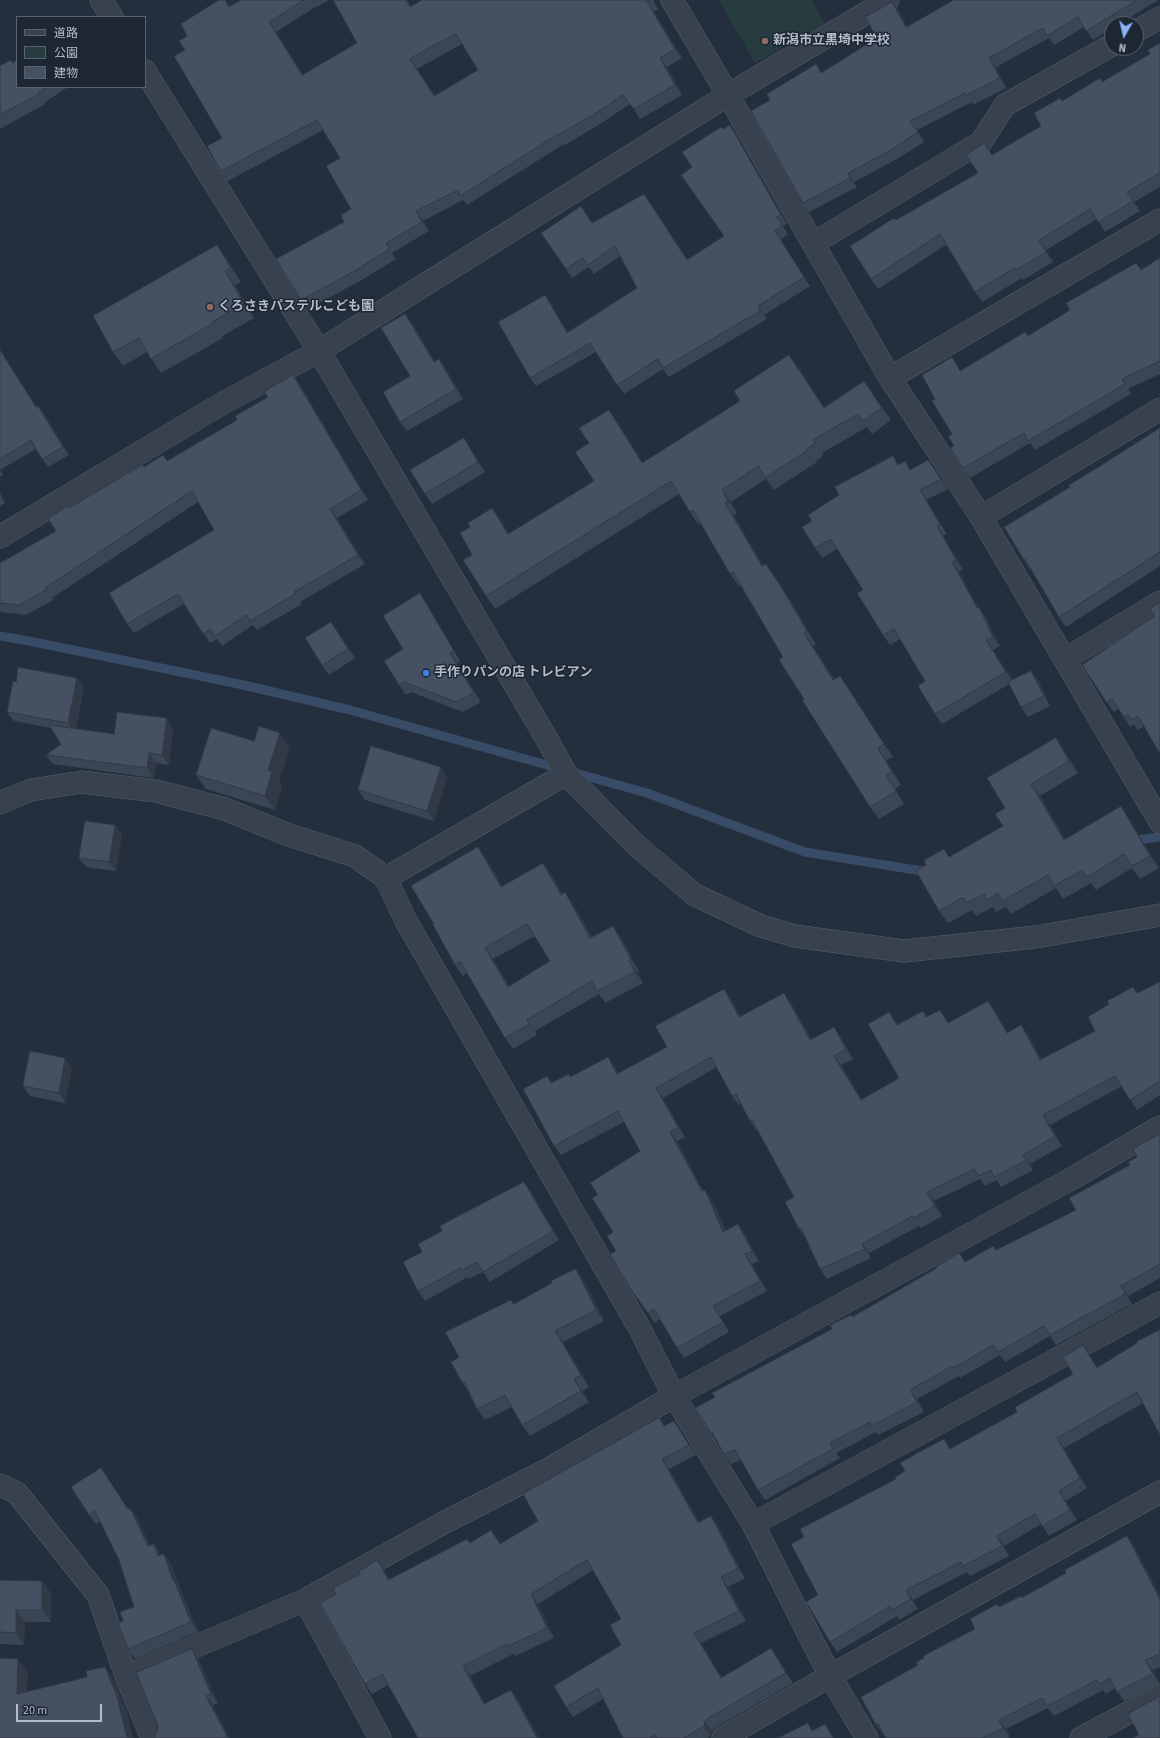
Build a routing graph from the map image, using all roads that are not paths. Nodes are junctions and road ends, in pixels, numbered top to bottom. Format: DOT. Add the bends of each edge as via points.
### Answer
graph roads {
  1 [pos="101,0"];
  2 [pos="672,0"];
  3 [pos="888,0"];
  4 [pos="111,16"];
  5 [pos="1160,18"];
  6 [pos="1144,27"];
  7 [pos="1104,49"];
  8 [pos="146,73"];
  9 [pos="728,95"];
  10 [pos="1160,220"];
  11 [pos="814,244"];
  12 [pos="319,351"];
  13 [pos="890,378"];
  14 [pos="1160,409"];
  15 [pos="981,517"];
  16 [pos="0,537"];
  17 [pos="1160,602"];
  18 [pos="1065,659"];
  19 [pos="566,774"];
  20 [pos="1152,790"];
  21 [pos="0,803"];
  22 [pos="1160,822"];
  23 [pos="386,878"];
  24 [pos="1160,915"];
  25 [pos="1160,1127"];
  26 [pos="1160,1303"];
  27 [pos="674,1396"];
  28 [pos="0,1486"];
  29 [pos="1160,1492"];
  30 [pos="753,1524"];
  31 [pos="305,1600"];
  32 [pos="126,1676"];
  33 [pos="830,1676"];
  34 [pos="1160,1696"];
  35 [pos="152,1738"];
  36 [pos="380,1738"];
  37 [pos="722,1738"];
  38 [pos="867,1738"];
  39 [pos="1081,1738"];
  1 -- 4 [label="street"];
  2 -- 9 [label="street"];
  3 -- 9 [label="street"];
  5 -- 6 [label="street"];
  7 -- 11 [label="street" via="1005,105 981,142"];
  8 -- 12 [label="street"];
  9 -- 11 [label="street"];
  9 -- 12 [label="street"];
  10 -- 13 [label="street"];
  11 -- 13 [label="street"];
  12 -- 16 [label="street" via="216,406"];
  12 -- 19 [label="street"];
  13 -- 15 [label="street"];
  14 -- 15 [label="street"];
  15 -- 18 [label="street"];
  17 -- 18 [label="street"];
  18 -- 20 [label="street"];
  19 -- 23 [label="street"];
  19 -- 24 [label="street" via="637,846 695,895 761,926 795,936 904,951 1036,937"];
  20 -- 22 [label="street"];
  21 -- 23 [label="street" via="31,790 82,782 156,791 225,809 286,834 355,856"];
  23 -- 27 [label="street" via="405,919 640,1329"];
  25 -- 27 [label="street" via="1073,1178"];
  26 -- 30 [label="street"];
  27 -- 30 [label="street"];
  27 -- 31 [label="street" via="547,1470 447,1521"];
  28 -- 32 [label="street" via="17,1493 98,1595"];
  29 -- 33 [label="street"];
  30 -- 33 [label="street"];
  31 -- 32 [label="street"];
  31 -- 36 [label="street"];
  32 -- 35 [label="street"];
  33 -- 37 [label="street"];
  33 -- 38 [label="street"];
  34 -- 39 [label="street"];
}
